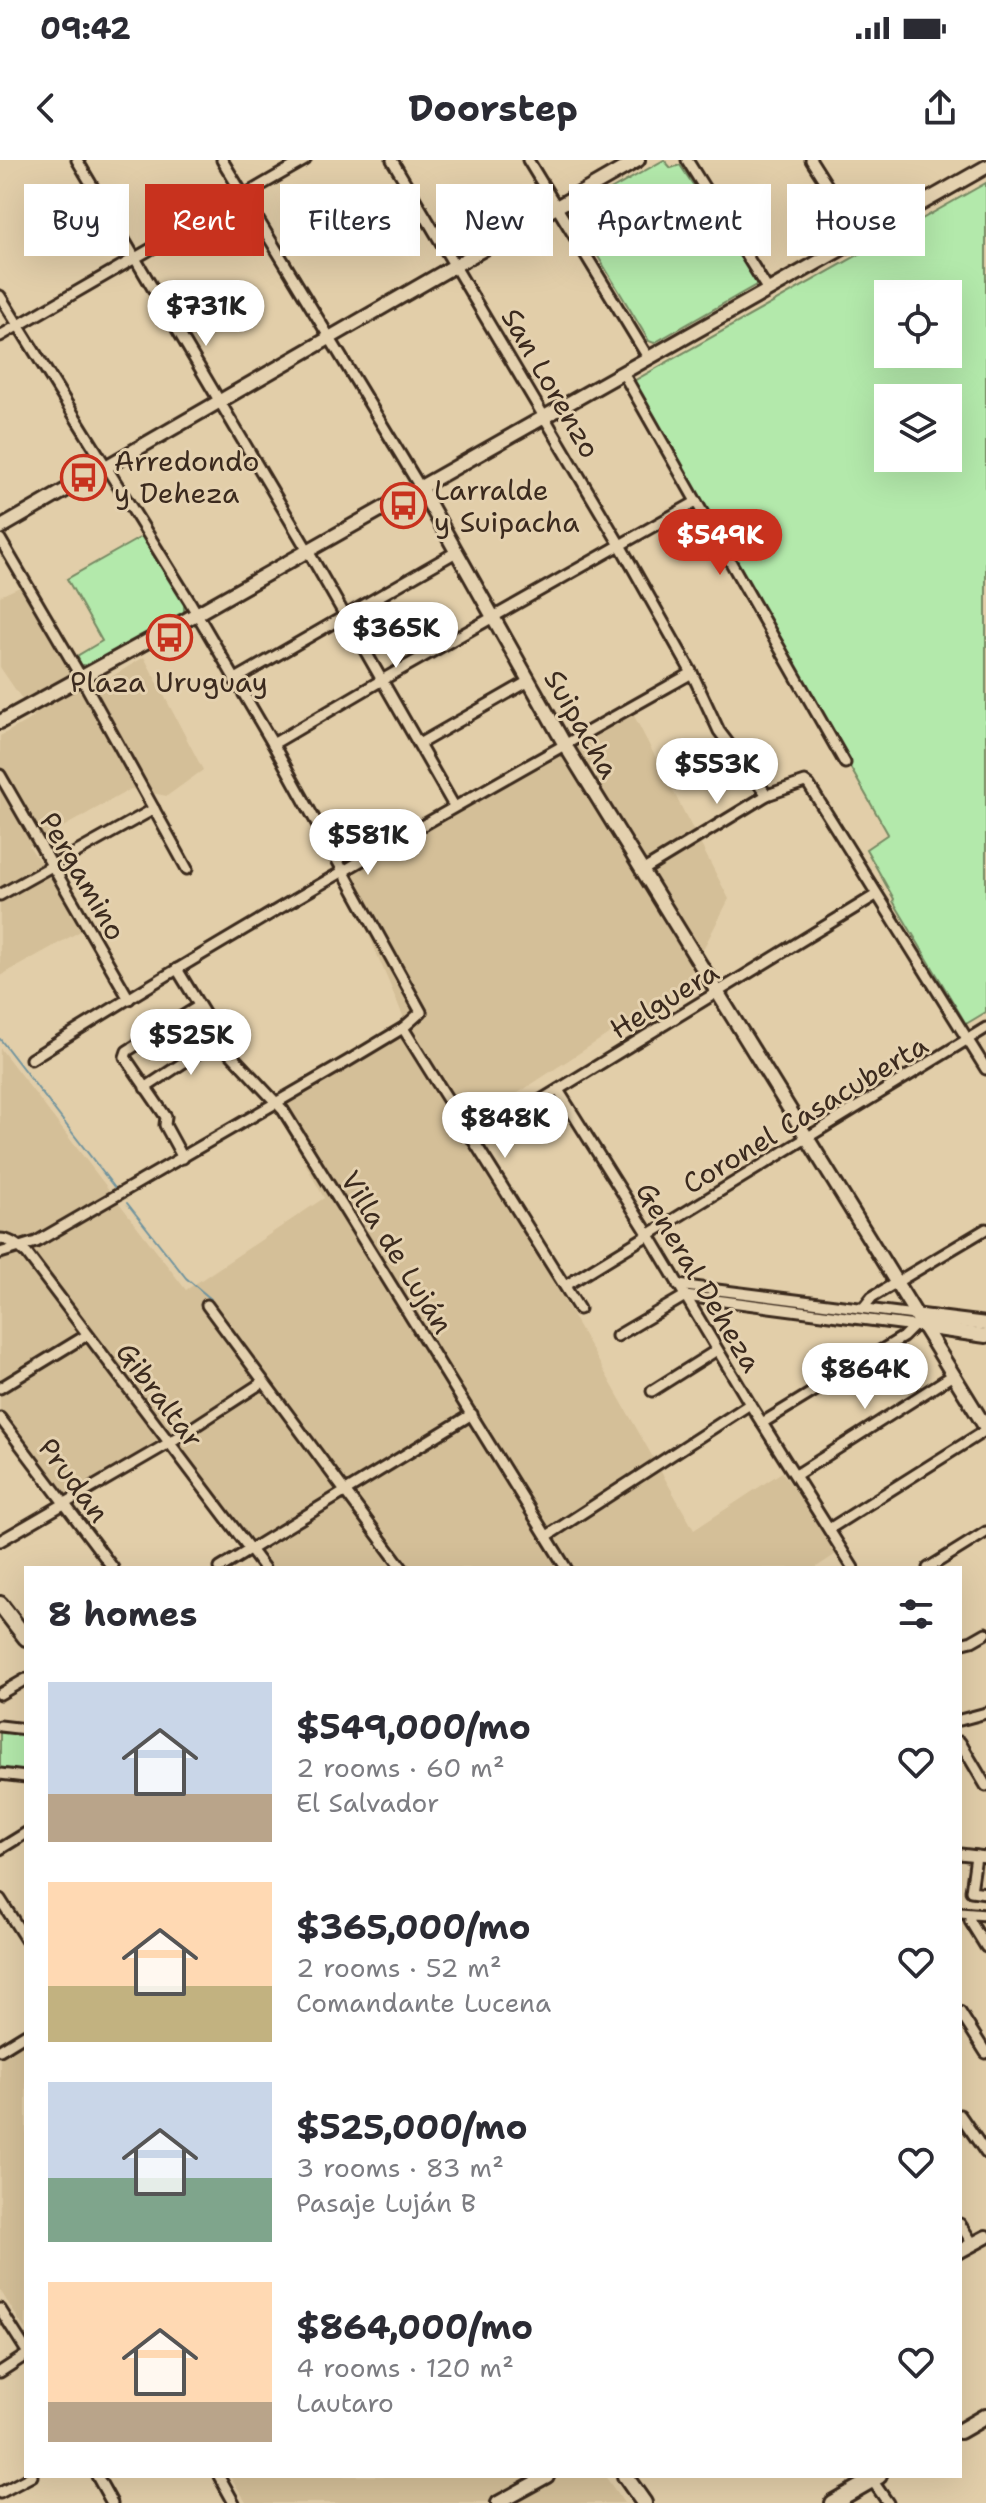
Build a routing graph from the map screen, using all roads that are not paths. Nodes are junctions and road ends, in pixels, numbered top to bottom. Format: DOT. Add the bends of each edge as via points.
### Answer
graph roads {
  1 [pos="77,160"];
  2 [pos="222,160"];
  3 [pos="305,160"];
  4 [pos="392,160"];
  5 [pos="528,160"];
  6 [pos="638,160"];
  7 [pos="687,160"];
  8 [pos="811,160"];
  9 [pos="986,163"];
  10 [pos="237,184"];
  11 [pos="264,184"];
  12 [pos="826,184"];
  13 [pos="925,200"];
  14 [pos="556,207"];
  15 [pos="264,230"];
  16 [pos="145,253"];
  17 [pos="830,256"];
  18 [pos="134,259"];
  19 [pos="457,266"];
  20 [pos="768,290"];
  21 [pos="0,296"];
  22 [pos="18,326"];
  23 [pos="0,336"];
  24 [pos="329,339"];
  25 [pos="649,359"];
  26 [pos="623,373"];
  27 [pos="219,401"];
  28 [pos="546,417"];
  29 [pos="107,467"];
  30 [pos="420,487"];
  31 [pos="696,502"];
  32 [pos="0,528"];
  33 [pos="0,539"];
  34 [pos="620,545"];
  35 [pos="308,551"];
  36 [pos="456,552"];
  37 [pos="196,614"];
  38 [pos="345,616"];
  39 [pos="492,617"];
  40 [pos="692,673"];
  41 [pos="81,677"];
  42 [pos="234,680"];
  43 [pos="382,680"];
  44 [pos="529,681"];
  45 [pos="0,722"];
  46 [pos="273,744"];
  47 [pos="419,744"];
  48 [pos="565,745"];
  49 [pos="845,763"];
  50 [pos="0,775"];
  51 [pos="767,795"];
  52 [pos="454,806"];
  53 [pos="154,809"];
  54 [pos="53,867"];
  55 [pos="187,869"];
  56 [pos="642,871"];
  57 [pos="344,872"];
  58 [pos="0,895"];
  59 [pos="876,895"];
  60 [pos="177,969"];
  61 [pos="717,993"];
  62 [pos="129,999"];
  63 [pos="199,1006"];
  64 [pos="403,1028"];
  65 [pos="986,1028"];
  66 [pos="219,1039"];
  67 [pos="968,1040"];
  68 [pos="31,1059"];
  69 [pos="986,1069"];
  70 [pos="145,1088"];
  71 [pos="558,1090"];
  72 [pos="276,1102"];
  73 [pos="807,1138"];
  74 [pos="474,1141"];
  75 [pos="183,1158"];
  76 [pos="986,1229"];
  77 [pos="649,1235"];
  78 [pos="0,1239"];
  79 [pos="21,1248"];
  80 [pos="0,1253"];
  81 [pos="896,1283"];
  82 [pos="678,1285"];
  83 [pos="565,1286"];
  84 [pos="685,1296"];
  85 [pos="207,1305"];
  86 [pos="864,1307"];
  87 [pos="579,1309"];
  88 [pos="917,1322"];
  89 [pos="986,1324"];
  90 [pos="87,1335"];
  91 [pos="617,1336"];
  92 [pos="986,1336"];
  93 [pos="717,1350"];
  94 [pos="953,1375"];
  95 [pos="263,1382"];
  96 [pos="0,1388"];
  97 [pos="652,1391"];
  98 [pos="750,1404"];
  99 [pos="472,1414"];
  100 [pos="0,1418"];
  101 [pos="762,1423"];
  102 [pos="986,1429"];
  103 [pos="169,1443"];
  104 [pos="796,1475"];
  105 [pos="344,1492"];
  106 [pos="65,1503"];
  107 [pos="829,1529"];
  108 [pos="986,1532"];
  109 [pos="547,1536"];
  110 [pos="0,1541"];
  111 [pos="250,1550"];
  112 [pos="112,1566"];
  113 [pos="223,1566"];
  114 [pos="262,1566"];
  115 [pos="400,1566"];
  116 [pos="565,1566"];
  117 [pos="852,1566"];
  118 [pos="931,1566"];
  119 [pos="0,1604"];
  120 [pos="986,1633"];
  121 [pos="24,1635"];
  122 [pos="962,1644"];
  123 [pos="24,1680"];
  124 [pos="0,1694"];
  125 [pos="986,1713"];
  126 [pos="962,1719"];
  127 [pos="0,1726"];
  128 [pos="24,1729"];
  129 [pos="962,1745"];
  130 [pos="0,1774"];
  131 [pos="24,1780"];
  132 [pos="986,1786"];
  133 [pos="24,1834"];
  134 [pos="0,1849"];
  135 [pos="981,1857"];
  136 [pos="986,1893"];
  137 [pos="0,1899"];
  138 [pos="965,1914"];
  139 [pos="986,1915"];
  140 [pos="24,1937"];
  141 [pos="986,1947"];
  142 [pos="962,2015"];
  143 [pos="24,2035"];
  144 [pos="0,2050"];
  145 [pos="986,2053"];
  146 [pos="962,2118"];
  147 [pos="986,2153"];
  148 [pos="962,2227"];
  149 [pos="986,2237"];
  150 [pos="973,2244"];
  151 [pos="962,2250"];
  152 [pos="0,2309"];
  153 [pos="24,2350"];
  154 [pos="24,2354"];
  155 [pos="0,2372"];
  156 [pos="986,2416"];
  157 [pos="962,2430"];
  158 [pos="28,2478"];
  159 [pos="98,2478"];
  160 [pos="220,2478"];
  161 [pos="543,2478"];
  162 [pos="626,2478"];
  163 [pos="876,2478"];
  164 [pos="0,2493"];
  165 [pos="112,2503"];
  166 [pos="234,2503"];
  167 [pos="498,2503"];
  168 [pos="644,2503"];
  169 [pos="832,2503"];
  170 [pos="888,2503"];
  1 -- 18 [label="street"];
  2 -- 10 [label="street, Suipacha"];
  3 -- 11 [label="street"];
  4 -- 19 [label="street, San Lorenzo"];
  5 -- 14 [label="street"];
  6 -- 14 [label="street"];
  7 -- 20 [label="street"];
  8 -- 12 [label="street"];
  9 -- 13 [label="street"];
  14 -- 19 [label="street"];
  14 -- 25 [label="street"];
  15 -- 24 [label="street, Suipacha"];
  16 -- 18 [label="street"];
  17 -- 20 [label="street"];
  18 -- 22 [label="street"];
  18 -- 27 [label="street"];
  19 -- 24 [label="street"];
  19 -- 28 [label="street, San Lorenzo"];
  20 -- 25 [label="street"];
  21 -- 22 [label="street"];
  22 -- 23 [label="street"];
  22 -- 29 [label="street"];
  24 -- 27 [label="street"];
  24 -- 30 [label="street, Suipacha"];
  25 -- 26 [label="street"];
  26 -- 28 [label="street"];
  26 -- 31 [label="street"];
  27 -- 29 [label="street"];
  27 -- 35 [label="street"];
  28 -- 30 [label="street"];
  28 -- 34 [label="street, San Lorenzo"];
  29 -- 32 [label="street"];
  29 -- 37 [label="street"];
  30 -- 35 [label="street"];
  30 -- 36 [label="street, Suipacha"];
  31 -- 34 [label="street"];
  31 -- 49 [label="street"];
  33 -- 41 [label="street"];
  34 -- 39 [label="street"];
  34 -- 40 [label="street, San Lorenzo"];
  35 -- 37 [label="street"];
  35 -- 38 [label="street"];
  36 -- 38 [label="street"];
  36 -- 39 [label="street, Suipacha"];
  37 -- 41 [label="street"];
  37 -- 42 [label="street"];
  38 -- 42 [label="street"];
  38 -- 43 [label="street"];
  39 -- 43 [label="street"];
  39 -- 44 [label="street, Suipacha"];
  40 -- 48 [label="street"];
  40 -- 51 [label="street, San Lorenzo" via="719,731"];
  41 -- 45 [label="street"];
  41 -- 53 [label="street"];
  42 -- 46 [label="street"];
  43 -- 46 [label="street"];
  43 -- 47 [label="street"];
  44 -- 47 [label="street"];
  44 -- 48 [label="street, Suipacha"];
  46 -- 57 [label="street"];
  47 -- 52 [label="street"];
  48 -- 52 [label="street"];
  48 -- 56 [label="street, Suipacha"];
  50 -- 54 [label="street, Pergamino"];
  51 -- 56 [label="street"];
  51 -- 59 [label="street" via="809,785"];
  52 -- 57 [label="street"];
  53 -- 54 [label="street"];
  53 -- 55 [label="street"];
  54 -- 58 [label="street"];
  54 -- 62 [label="street, Pergamino"];
  56 -- 61 [label="street, Suipacha"];
  57 -- 60 [label="street"];
  57 -- 64 [label="street" via="421,1012"];
  59 -- 61 [label="street, Helguera"];
  59 -- 67 [label="street"];
  60 -- 62 [label="street"];
  60 -- 63 [label="street, Villa de Luján"];
  61 -- 71 [label="street, Helguera"];
  61 -- 73 [label="street, Suipacha"];
  62 -- 68 [label="street"];
  63 -- 66 [label="street, Villa de Luján"];
  63 -- 70 [label="street" via="127,1051 125,1057"];
  64 -- 72 [label="street"];
  64 -- 74 [label="street"];
  65 -- 67 [label="street, Coronel Casacuberta"];
  66 -- 70 [label="street"];
  66 -- 72 [label="street, Villa de Luján"];
  67 -- 69 [label="street"];
  67 -- 73 [label="street, Coronel Casacuberta"];
  70 -- 75 [label="street" via="166,1117"];
  71 -- 74 [label="street, Helguera"];
  71 -- 77 [label="street, General Deheza"];
  72 -- 75 [label="street"];
  72 -- 99 [label="street, Villa de Luján"];
  73 -- 77 [label="street, Coronel Casacuberta"];
  73 -- 81 [label="street, Suipacha"];
  74 -- 83 [label="street"];
  75 -- 79 [label="street"];
  76 -- 81 [label="street"];
  77 -- 82 [label="street, General Deheza"];
  77 -- 83 [label="street, Coronel Casacuberta"];
  78 -- 79 [label="street"];
  79 -- 80 [label="street"];
  79 -- 90 [label="street, Gibraltar"];
  81 -- 86 [label="street"];
  81 -- 88 [label="street, Suipacha"];
  82 -- 84 [label="street, General Deheza"];
  82 -- 86 [label="street"];
  83 -- 87 [label="street"];
  84 -- 88 [label="street"];
  84 -- 91 [label="street"];
  84 -- 93 [label="street, General Deheza"];
  85 -- 95 [label="street"];
  86 -- 88 [label="street"];
  88 -- 89 [label="street"];
  88 -- 92 [label="street"];
  88 -- 94 [label="street, Suipacha"];
  88 -- 101 [label="street" via="903,1337"];
  90 -- 96 [label="street"];
  90 -- 103 [label="street, Gibraltar"];
  93 -- 97 [label="street"];
  93 -- 98 [label="street, General Deheza"];
  94 -- 102 [label="street, Suipacha"];
  94 -- 104 [label="street"];
  95 -- 103 [label="street"];
  95 -- 105 [label="street"];
  98 -- 101 [label="street, General Deheza"];
  98 -- 109 [label="street"];
  99 -- 105 [label="street"];
  99 -- 109 [label="street, Villa de Luján"];
  100 -- 106 [label="street, Prudan"];
  101 -- 104 [label="street, General Deheza"];
  102 -- 107 [label="street"];
  103 -- 106 [label="street"];
  103 -- 111 [label="street, Gibraltar"];
  104 -- 107 [label="street, General Deheza"];
  105 -- 111 [label="street"];
  105 -- 115 [label="street"];
  106 -- 110 [label="street"];
  106 -- 112 [label="street, Prudan"];
  107 -- 117 [label="street, General Deheza"];
  108 -- 118 [label="street"];
  109 -- 116 [label="street, Villa de Luján"];
  111 -- 113 [label="street"];
  111 -- 114 [label="street, Gibraltar"];
  119 -- 121 [label="main road"];
  120 -- 122 [label="street"];
  123 -- 124 [label="street"];
  125 -- 126 [label="street"];
  127 -- 128 [label="street"];
  129 -- 132 [label="street"];
  130 -- 131 [label="street"];
  133 -- 134 [label="street"];
  135 -- 136 [label="street" via="971,1891"];
  137 -- 140 [label="street"];
  138 -- 139 [label="street"];
  138 -- 141 [label="street"];
  142 -- 145 [label="street"];
  143 -- 144 [label="street"];
  146 -- 147 [label="street"];
  148 -- 150 [label="street"];
  149 -- 150 [label="street"];
  150 -- 151 [label="street"];
  152 -- 153 [label="street"];
  154 -- 155 [label="street"];
  156 -- 157 [label="main road"];
  158 -- 164 [label="street"];
  159 -- 165 [label="street"];
  160 -- 166 [label="street"];
  161 -- 167 [label="street"];
  162 -- 168 [label="main road"];
  163 -- 169 [label="main road"];
  163 -- 170 [label="street"];
}
